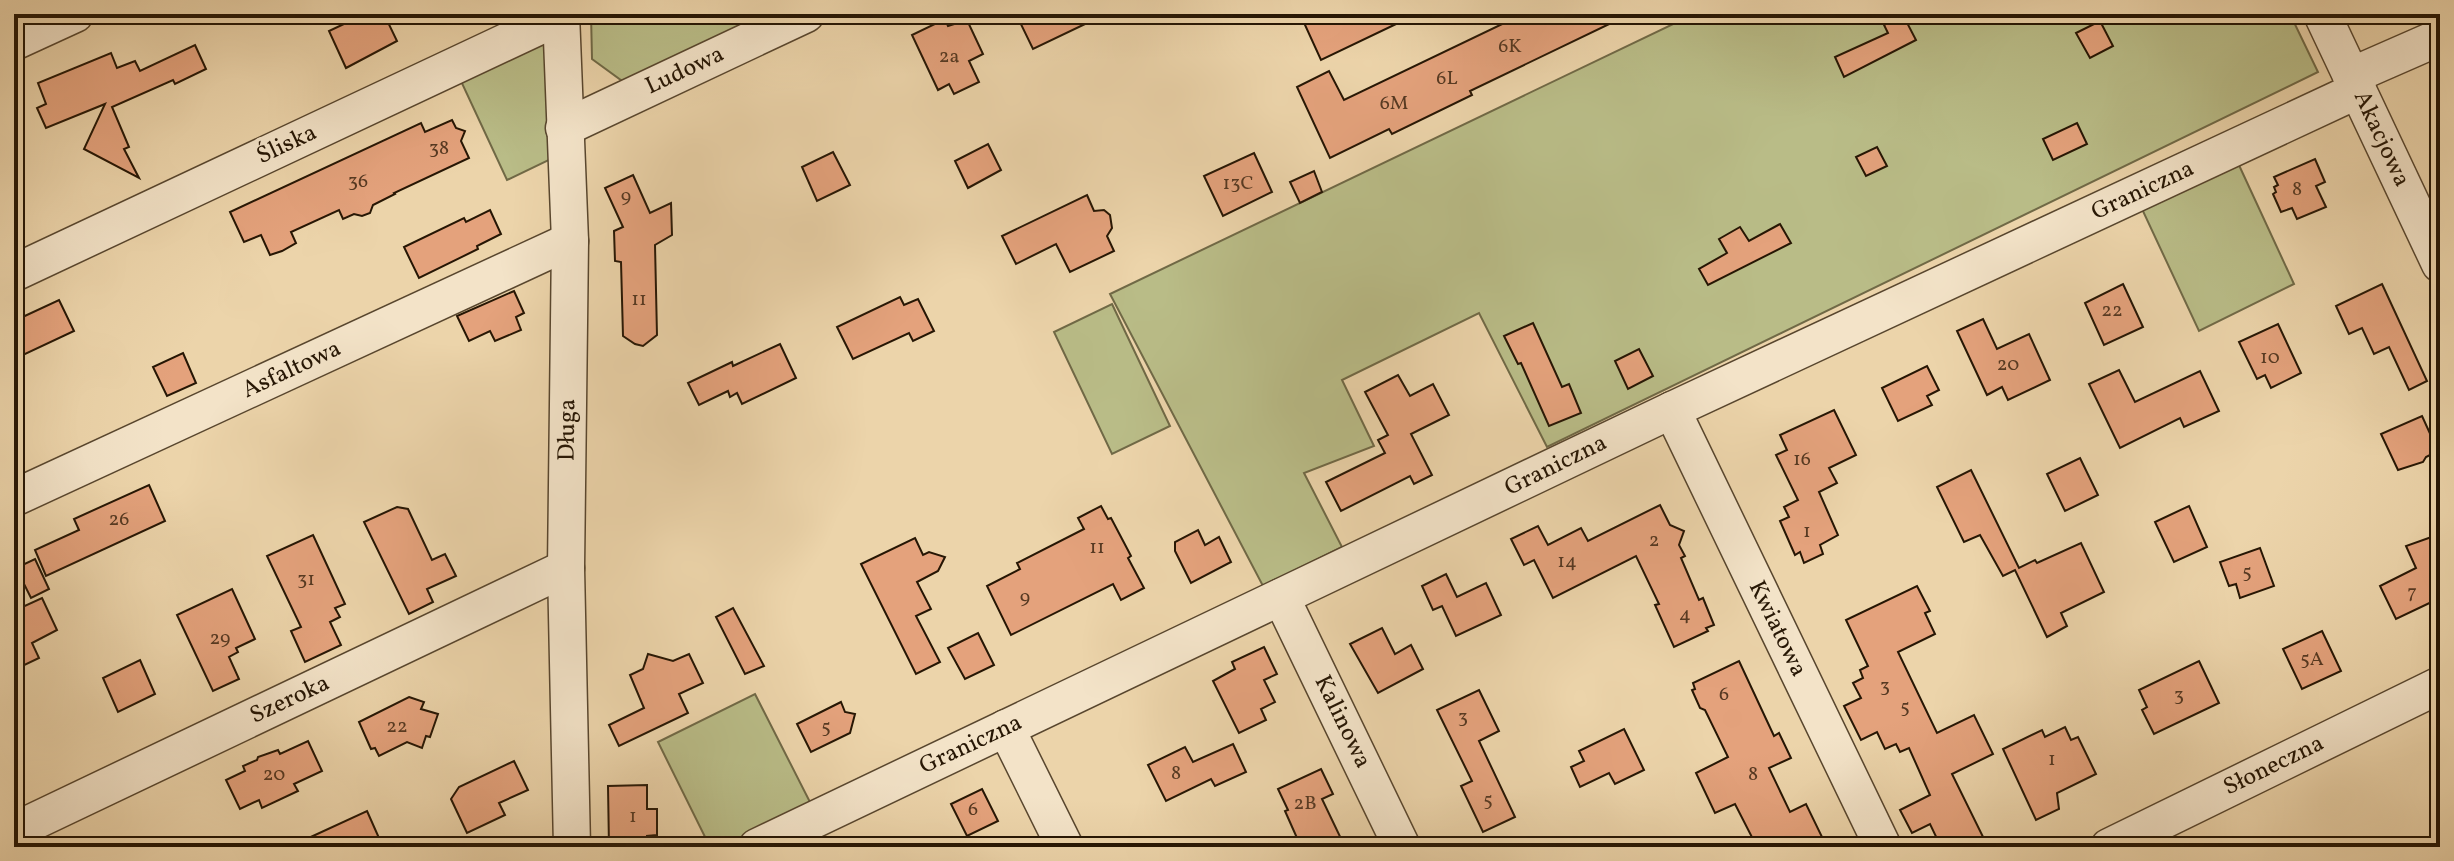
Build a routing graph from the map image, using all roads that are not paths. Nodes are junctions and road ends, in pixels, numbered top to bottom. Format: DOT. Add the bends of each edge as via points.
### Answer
graph roads {
  1 [pos="75,14"];
  2 [pos="806,14"];
  3 [pos="2322,14"];
  4 [pos="561,15"];
  5 [pos="2440,37"];
  6 [pos="14,42"];
  7 [pos="2354,83"];
  8 [pos="564,128"];
  9 [pos="570,241"];
  10 [pos="2440,264"];
  11 [pos="14,273"];
  12 [pos="1672,410"];
  13 [pos="14,498"];
  14 [pos="566,568"];
  15 [pos="1281,597"];
  16 [pos="2440,685"];
  17 [pos="1006,728"];
  18 [pos="14,831"];
  19 [pos="572,847"];
  20 [pos="757,847"];
  21 [pos="1065,847"];
  22 [pos="1402,847"];
  23 [pos="1883,847"];
  24 [pos="2109,847"];
  1 -- 6 [label="street"];
  2 -- 8 [label="street, Ludowa"];
  3 -- 7 [label="street, Akacjowa"];
  4 -- 8 [label="street, Długa"];
  4 -- 11 [label="street, Śliska"];
  5 -- 7 [label="street, Graniczna"];
  7 -- 10 [label="street, Akacjowa"];
  7 -- 12 [label="street, Graniczna"];
  8 -- 9 [label="street, Długa"];
  9 -- 13 [label="street, Asfaltowa"];
  9 -- 14 [label="street, Długa"];
  12 -- 15 [label="street, Graniczna"];
  12 -- 23 [label="street, Kwiatowa"];
  14 -- 18 [label="street, Szeroka"];
  14 -- 19 [label="street, Długa"];
  15 -- 17 [label="street, Graniczna"];
  15 -- 22 [label="street, Kalinowa"];
  16 -- 24 [label="street, Słoneczna"];
  17 -- 20 [label="street, Graniczna"];
  17 -- 21 [label="street"];
}
